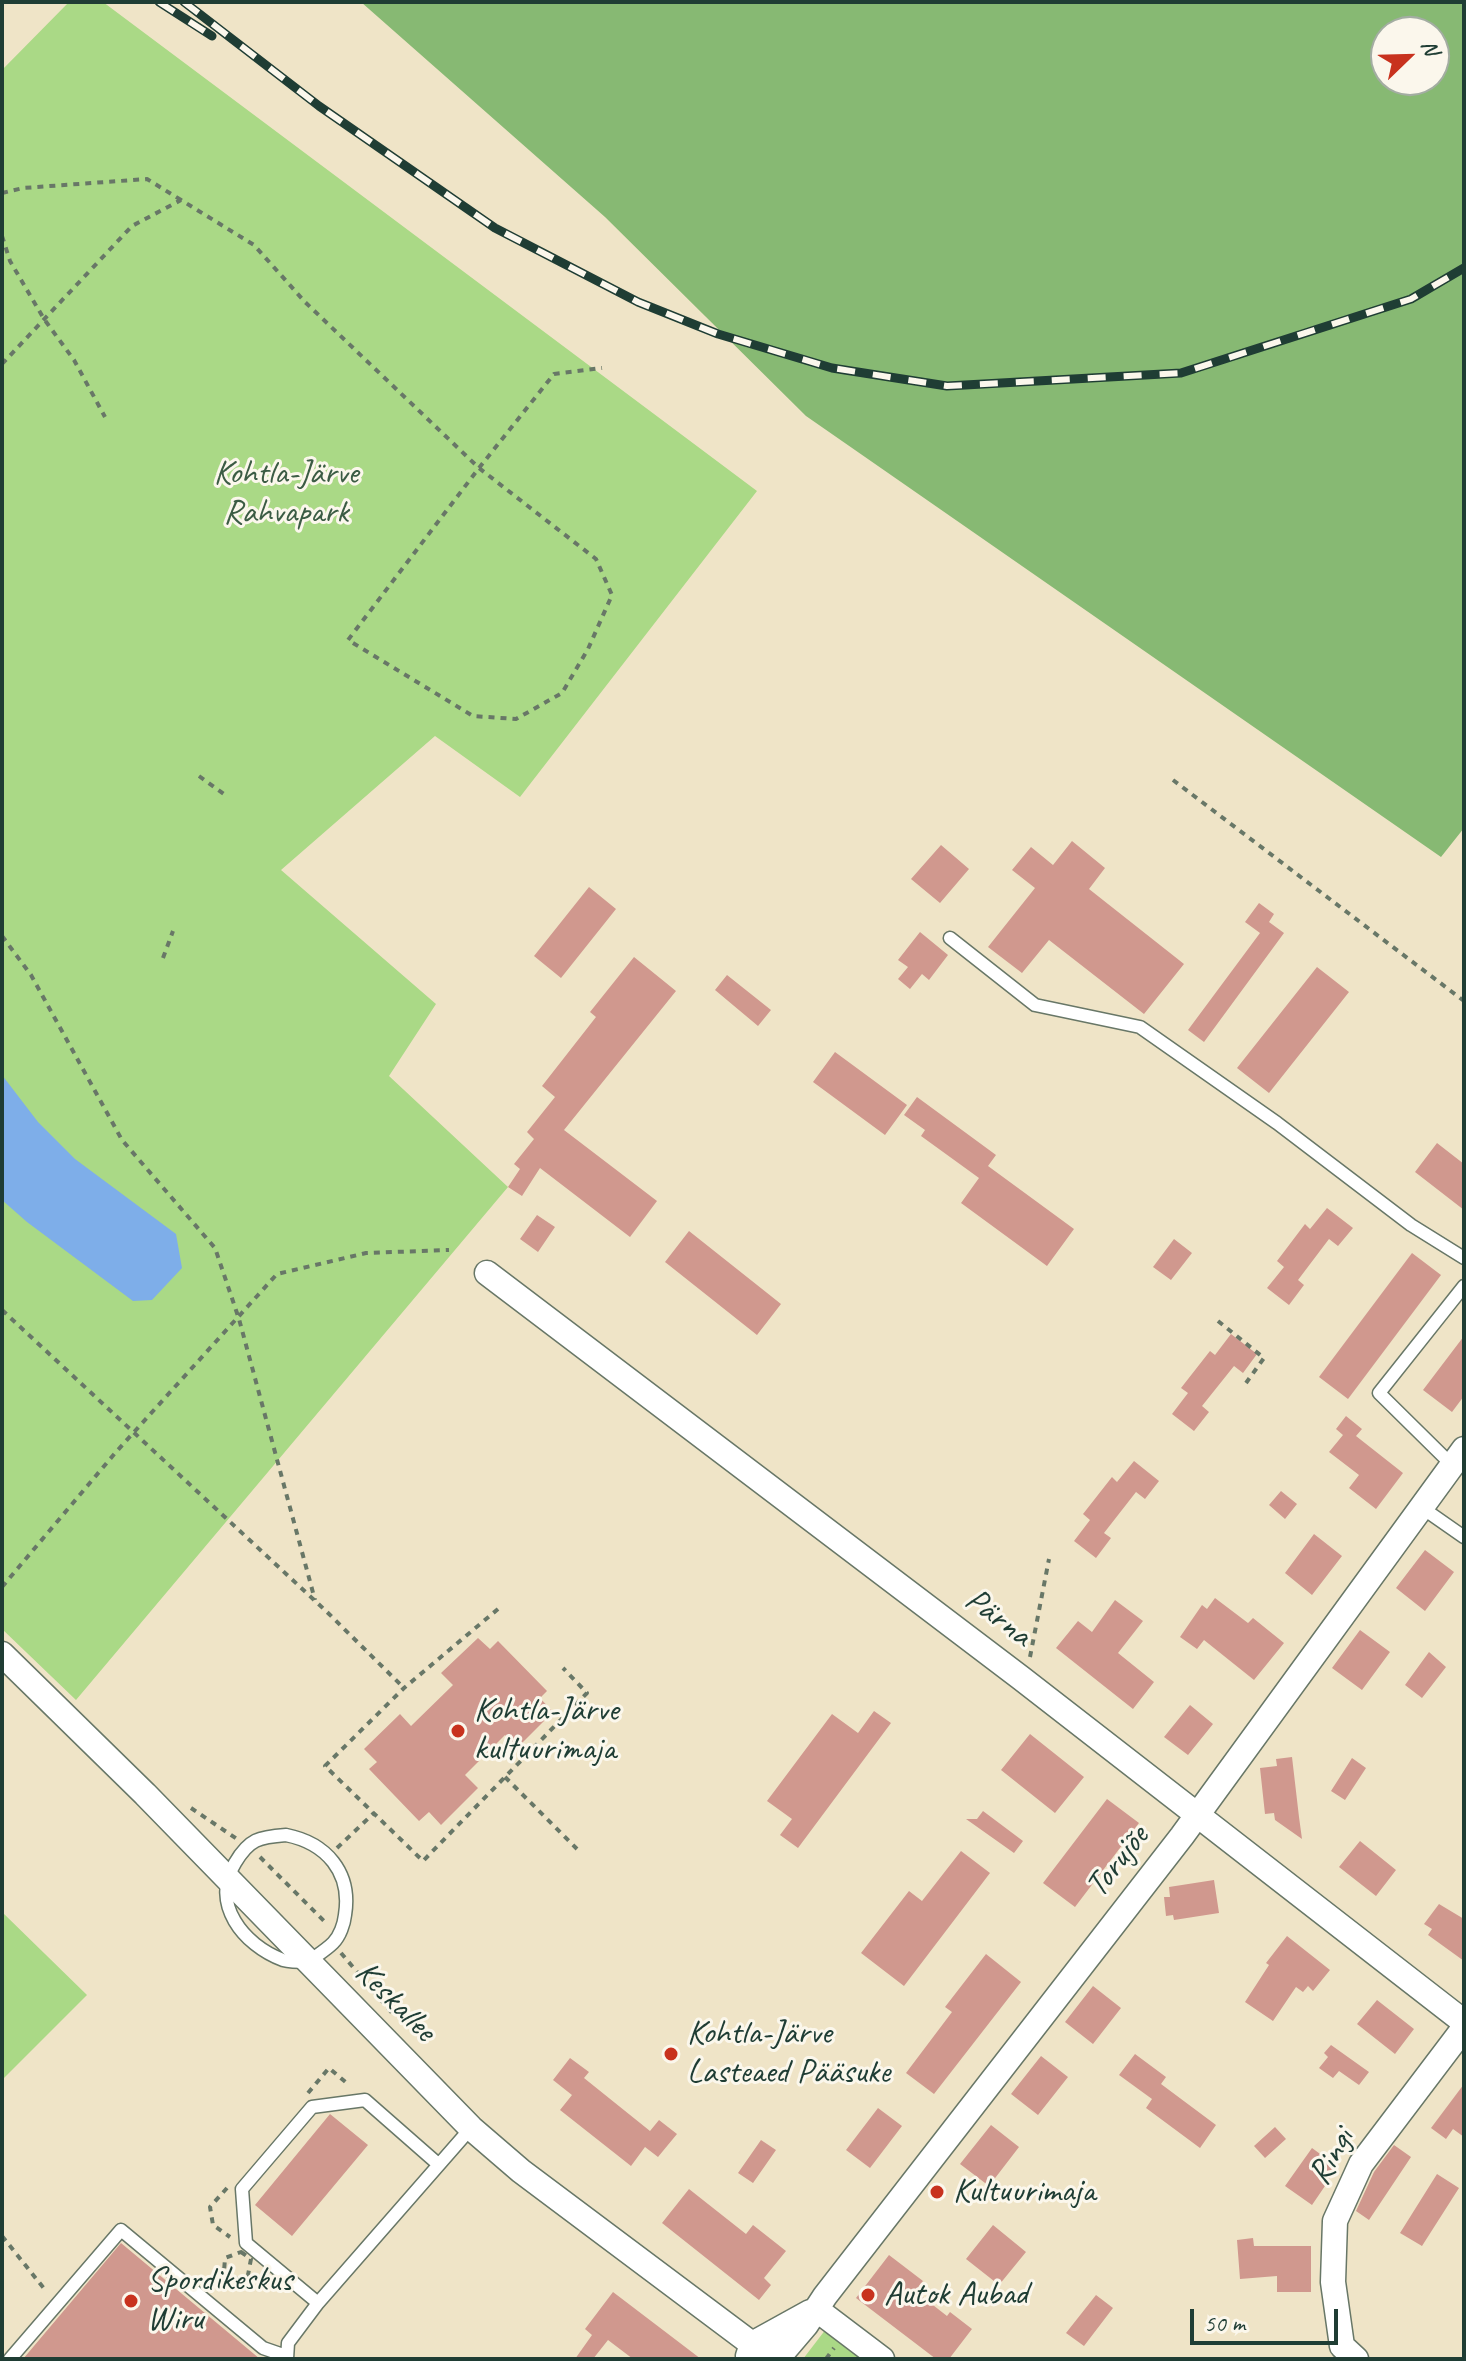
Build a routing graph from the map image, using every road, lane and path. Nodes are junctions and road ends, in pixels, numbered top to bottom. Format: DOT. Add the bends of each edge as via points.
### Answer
graph roads {
  1 [pos="2,193"];
  2 [pos="181,200"];
  3 [pos="2,236"];
  4 [pos="44,319"];
  5 [pos="2,364"];
  6 [pos="602,368"];
  7 [pos="105,417"];
  8 [pos="479,468"];
  9 [pos="199,776"];
  10 [pos="1173,780"];
  11 [pos="224,794"];
  12 [pos="173,931"];
  13 [pos="3,937"];
  14 [pos="950,938"];
  15 [pos="163,958"];
  16 [pos="1464,1001"];
  17 [pos="449,1250"];
  18 [pos="1464,1258"];
  19 [pos="487,1273"];
  20 [pos="1464,1286"];
  21 [pos="2,1310"];
  22 [pos="239,1319"];
  23 [pos="1218,1321"];
  24 [pos="1246,1383"];
  25 [pos="135,1432"];
  26 [pos="1458,1457"];
  27 [pos="1421,1507"];
  28 [pos="1464,1537"];
  29 [pos="1049,1559"];
  30 [pos="2,1587"];
  31 [pos="315,1600"];
  32 [pos="498,1609"];
  33 [pos="2,1654"];
  34 [pos="1028,1663"];
  35 [pos="563,1668"];
  36 [pos="404,1688"];
  37 [pos="505,1777"];
  38 [pos="185,1805"];
  39 [pos="374,1813"];
  40 [pos="1196,1814"];
  41 [pos="245,1845"];
  42 [pos="577,1849"];
  43 [pos="330,1855"];
  44 [pos="226,1877"];
  45 [pos="335,1942"];
  46 [pos="308,1962"];
  47 [pos="395,2016"];
  48 [pos="1464,2022"];
  49 [pos="1464,2028"];
  50 [pos="471,2128"];
  51 [pos="438,2164"];
  52 [pos="2,2236"];
  53 [pos="241,2252"];
  54 [pos="46,2291"];
  55 [pos="318,2303"];
  56 [pos="816,2309"];
  57 [pos="749,2352"];
  58 [pos="1343,2355"];
  59 [pos="287,2358"];
  60 [pos="10,2359"];
  61 [pos="775,2359"];
  62 [pos="882,2359"];
  1 -- 2 [label="path" via="147,179"];
  2 -- 4 [label="path" via="132,226"];
  2 -- 8 [label="path" via="254,245 305,302"];
  3 -- 4 [label="path" via="10,261"];
  4 -- 5 [label="path"];
  4 -- 7 [label="path"];
  6 -- 8 [label="path" via="554,374"];
  8 -- 8 [label="path" via="596,559 612,595 562,693 516,719 473,716 348,640"];
  9 -- 11 [label="path"];
  10 -- 16 [label="path"];
  12 -- 15 [label="path"];
  13 -- 22 [label="path" via="31,975 122,1140 215,1248"];
  14 -- 18 [label="lane" via="1035,1005 1140,1027"];
  17 -- 22 [label="path" via="366,1253 277,1274"];
  19 -- 40 [label="street, Pärna"];
  20 -- 26 [label="lane" via="1379,1393"];
  21 -- 25 [label="path"];
  22 -- 25 [label="path"];
  22 -- 31 [label="path"];
  23 -- 24 [label="path" via="1264,1358"];
  25 -- 30 [label="path"];
  25 -- 31 [label="path"];
  26 -- 27 [label="street, Torujõe"];
  27 -- 28 [label="lane"];
  27 -- 40 [label="street, Torujõe"];
  29 -- 34 [label="path"];
  31 -- 36 [label="path"];
  32 -- 36 [label="path"];
  33 -- 44 [label="street, Keskallee"];
  35 -- 37 [label="path" via="587,1693"];
  36 -- 39 [label="path" via="325,1766"];
  37 -- 39 [label="path" via="423,1861"];
  37 -- 42 [label="path"];
  38 -- 41 [label="path"];
  39 -- 43 [label="path"];
  40 -- 48 [label="street, Pärna"];
  40 -- 56 [label="street, Torujõe"];
  41 -- 43 [label="lane" via="264,1836 286,1835"];
  41 -- 44 [label="lane"];
  41 -- 45 [label="path" via="325,1922"];
  43 -- 45 [label="lane" via="344,1879 348,1901"];
  44 -- 46 [label="street, Keskallee"];
  45 -- 46 [label="lane"];
  45 -- 47 [label="path"];
  46 -- 50 [label="street, Keskallee"];
  49 -- 58 [label="street, Ringi" via="1361,2164 1335,2221 1333,2282"];
  50 -- 51 [label="lane"];
  50 -- 57 [label="street, Keskallee"];
  51 -- 55 [label="lane"];
  51 -- 55 [label="lane" via="365,2100 312,2107 242,2189 246,2243"];
  52 -- 54 [label="path"];
  53 -- 53 [label="path" via="251,2259 248,2275 233,2280 224,2272 225,2258"];
  55 -- 59 [label="lane" via="288,2343"];
  56 -- 57 [label="street, Torujõe"];
  56 -- 61 [label="street, Torujõe"];
  56 -- 62 [label="street"];
  57 -- 61 [label="street, Keskallee"];
  59 -- 60 [label="lane" via="263,2348 121,2230"];
}
